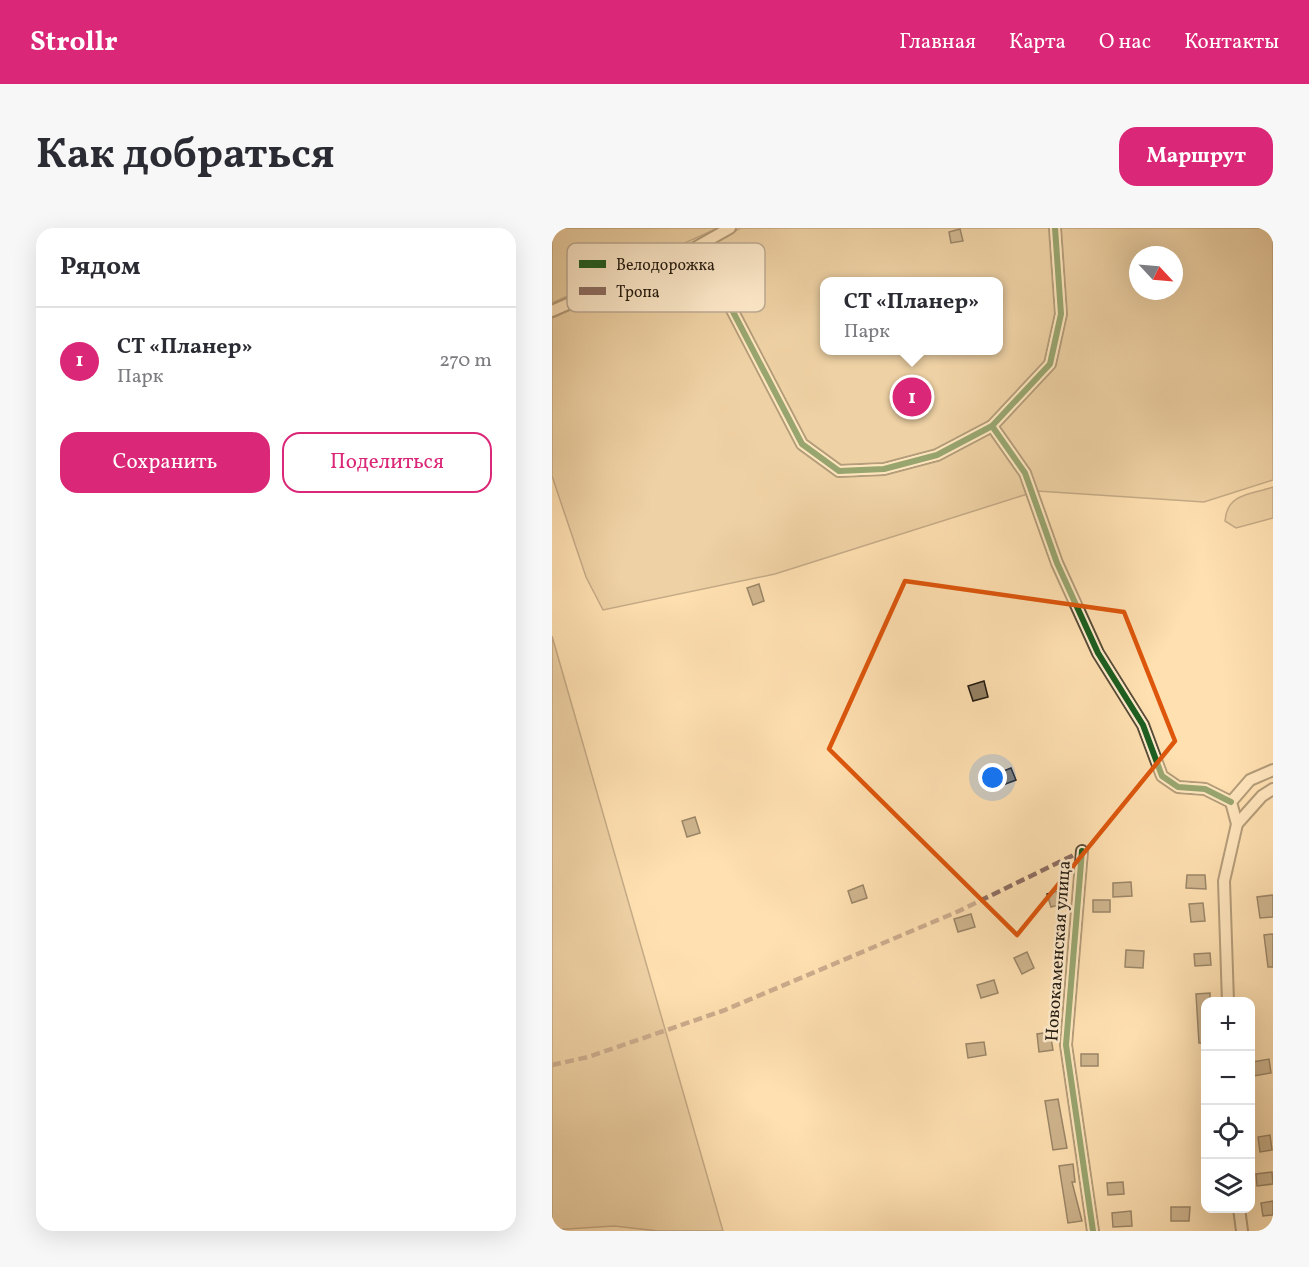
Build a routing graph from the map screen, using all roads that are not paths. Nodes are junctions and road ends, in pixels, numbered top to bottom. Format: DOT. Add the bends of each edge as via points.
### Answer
graph roads {
  1 [pos="730,228"];
  2 [pos="1055,228"];
  3 [pos="703,243"];
  4 [pos="567,304"];
  5 [pos="552,311"];
  6 [pos="733,312"];
  7 [pos="992,426"];
  8 [pos="1273,770"];
  9 [pos="1273,789"];
  10 [pos="1232,802"];
  11 [pos="1237,824"];
  12 [pos="1082,851"];
  13 [pos="1228,997"];
  14 [pos="1240,1213"];
  15 [pos="1093,1231"];
  16 [pos="1242,1231"];
  1 -- 3 [label="street"];
  2 -- 7 [label="street" via="1061,314 1050,364"];
  4 -- 5 [label="street"];
  6 -- 7 [label="street" via="802,444 839,471 884,469 937,455"];
  7 -- 10 [label="street" via="1025,473 1057,563 1098,653 1143,725 1162,776 1178,787 1205,789"];
  8 -- 10 [label="street" via="1250,780"];
  9 -- 11 [label="street"];
  10 -- 11 [label="street"];
  11 -- 13 [label="street" via="1224,881"];
  12 -- 15 [label="street, Новокаменская улица" via="1066,1045"];
  14 -- 16 [label="street"];
}
